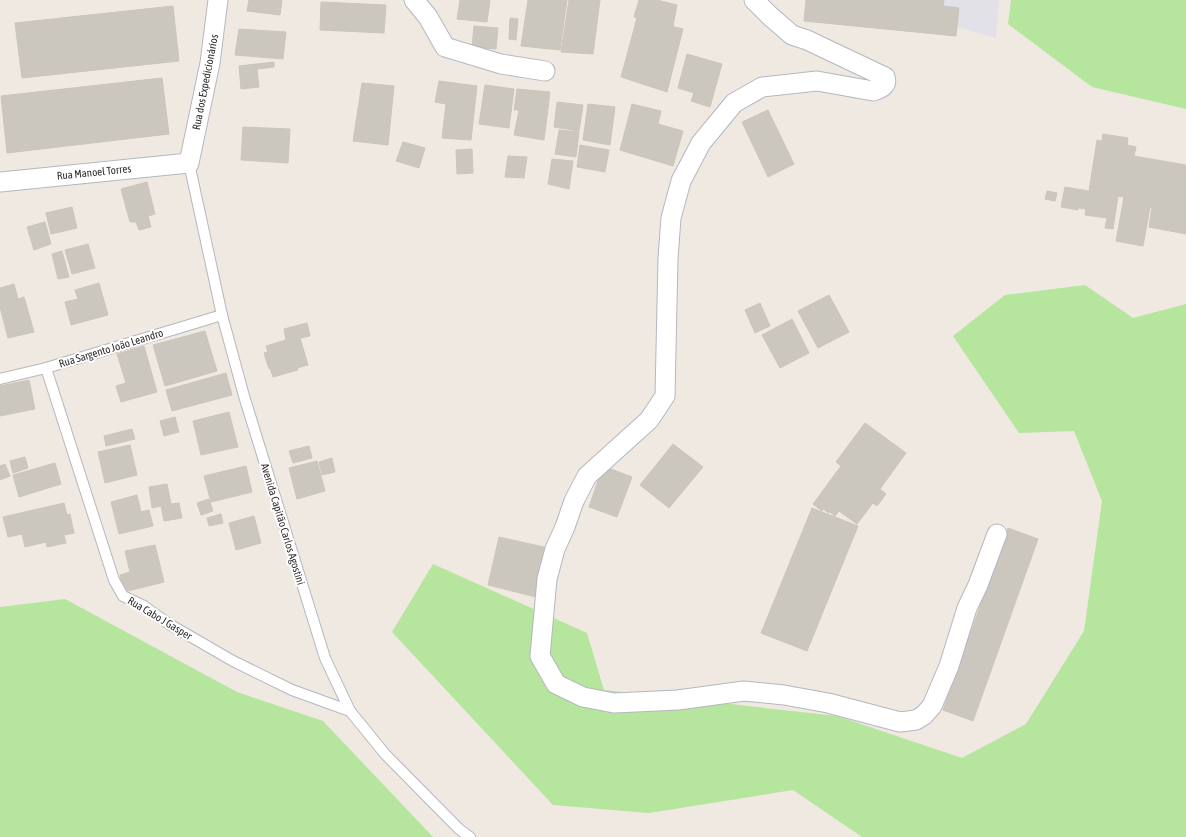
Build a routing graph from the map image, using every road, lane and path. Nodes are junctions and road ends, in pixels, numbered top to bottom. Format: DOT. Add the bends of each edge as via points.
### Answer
graph roads {
  1 [pos="218,0"];
  2 [pos="414,0"];
  3 [pos="754,0"];
  4 [pos="545,71"];
  5 [pos="189,162"];
  6 [pos="0,182"];
  7 [pos="222,315"];
  8 [pos="46,368"];
  9 [pos="0,379"];
  10 [pos="997,534"];
  11 [pos="350,711"];
  12 [pos="470,837"];
  1 -- 5 [label="street, Rua dos Expedicionários" via="210,63"];
  2 -- 4 [label="street" via="428,17 445,47 501,64"];
  3 -- 10 [label="street" via="792,35 886,77 887,81 880,89 873,91 817,80 762,87 734,103 701,143 681,181 671,218 665,396 649,420 587,476 574,501 555,549 547,579 540,656 556,684 583,697 614,703 678,700 744,691 784,694 900,722 916,720 932,706"];
  5 -- 6 [label="street, Rua Manoel Torres"];
  5 -- 7 [label="lane, Avenida Capitão Carlos Agostini"];
  7 -- 8 [label="lane, Rua Sargento João Leandro"];
  7 -- 11 [label="lane, Avenida Capitão Carlos Agostini" via="244,396 325,658"];
  8 -- 9 [label="lane, Rua Sargento João Leandro"];
  8 -- 11 [label="lane, Rua Cabo J Gasper" via="114,580 123,596 144,606 169,624 233,661 292,690"];
  11 -- 12 [label="lane, Avenida Capitão Carlos Agostini" via="385,754"];
}
